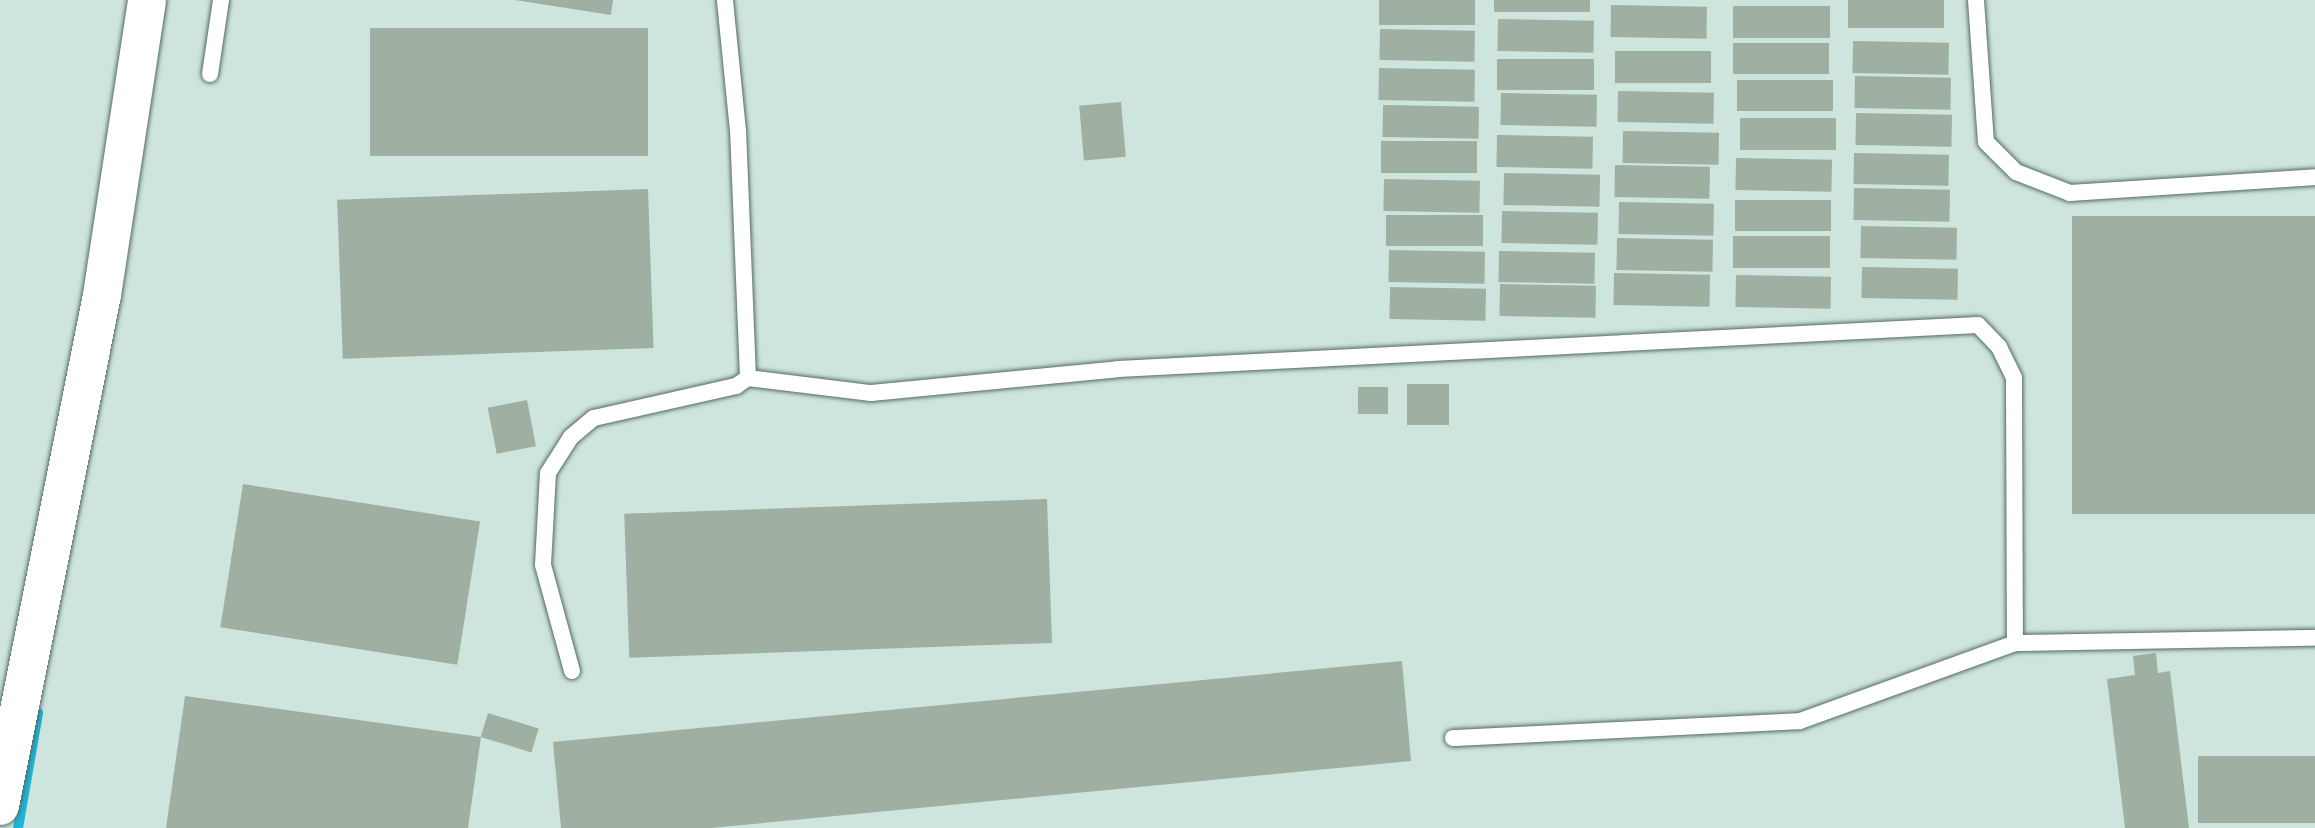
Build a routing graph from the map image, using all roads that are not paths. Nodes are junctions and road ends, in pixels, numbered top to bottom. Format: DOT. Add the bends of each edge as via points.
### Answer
graph roads {
  1 [pos="147,0"];
  2 [pos="221,0"];
  3 [pos="725,0"];
  4 [pos="1976,0"];
  5 [pos="210,74"];
  6 [pos="2315,177"];
  7 [pos="748,378"];
  8 [pos="2315,638"];
  9 [pos="2015,643"];
  10 [pos="572,671"];
  11 [pos="1453,738"];
  12 [pos="0,806"];
  1 -- 12 [label="street" via="102,295"];
  2 -- 5 [label="lane"];
  3 -- 7 [label="lane" via="738,131"];
  4 -- 6 [label="lane" via="1986,142 2017,172 2070,193"];
  7 -- 9 [label="lane" via="871,393 1118,369 1978,325 1999,347 2014,378"];
  7 -- 10 [label="lane" via="736,386 593,418 571,437 548,473 543,565"];
  8 -- 9 [label="lane"];
  9 -- 11 [label="lane" via="1800,720"];
}
